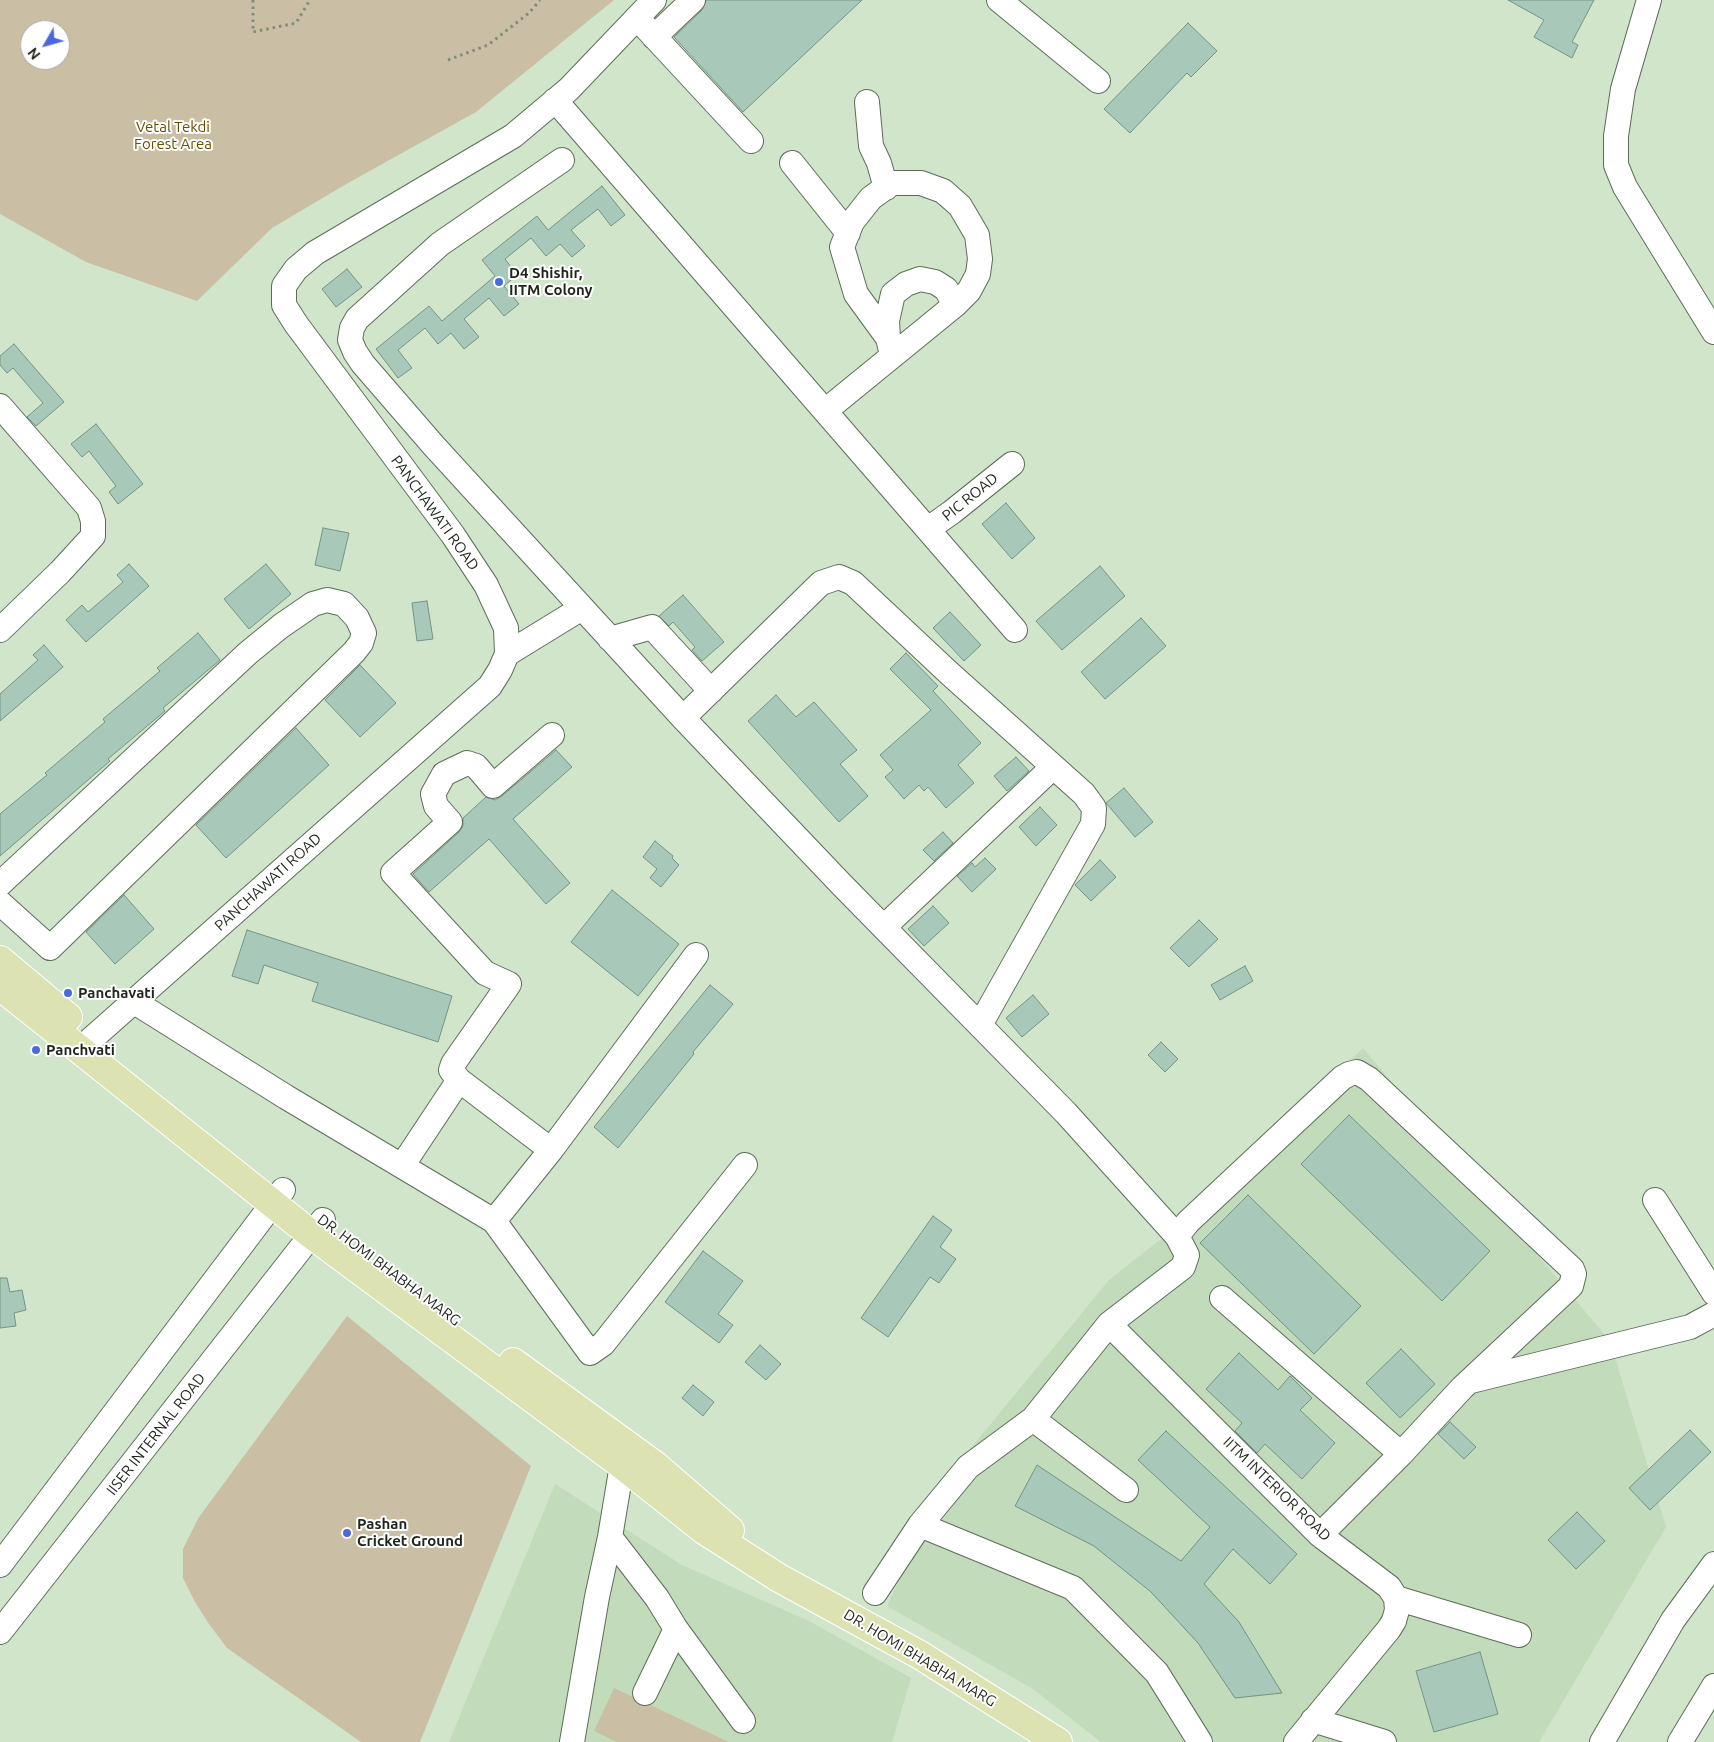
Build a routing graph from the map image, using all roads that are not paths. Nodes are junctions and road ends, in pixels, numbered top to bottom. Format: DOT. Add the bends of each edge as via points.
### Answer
graph roads {
  1 [pos="654,0"];
  2 [pos="693,0"];
  3 [pos="999,0"];
  4 [pos="1648,0"];
  5 [pos="637,18"];
  6 [pos="654,37"];
  7 [pos="1098,81"];
  8 [pos="555,100"];
  9 [pos="867,102"];
  10 [pos="751,141"];
  11 [pos="562,160"];
  12 [pos="792,163"];
  13 [pos="886,188"];
  14 [pos="848,233"];
  15 [pos="955,305"];
  16 [pos="1714,332"];
  17 [pos="890,347"];
  18 [pos="0,406"];
  19 [pos="825,411"];
  20 [pos="1012,464"];
  21 [pos="928,529"];
  22 [pos="582,608"];
  23 [pos="0,630"];
  24 [pos="1015,630"];
  25 [pos="610,638"];
  26 [pos="507,654"];
  27 [pos="710,691"];
  28 [pos="683,718"];
  29 [pos="552,734"];
  30 [pos="420,748"];
  31 [pos="1053,767"];
  32 [pos="444,774"];
  33 [pos="0,884"];
  34 [pos="0,902"];
  35 [pos="884,927"];
  36 [pos="696,955"];
  37 [pos="0,960"];
  38 [pos="0,986"];
  39 [pos="134,1002"];
  40 [pos="980,1025"];
  41 [pos="86,1044"];
  42 [pos="459,1080"];
  43 [pos="551,1150"];
  44 [pos="746,1165"];
  45 [pos="402,1166"];
  46 [pos="278,1197"];
  47 [pos="1655,1200"];
  48 [pos="494,1220"];
  49 [pos="318,1227"];
  50 [pos="1182,1246"];
  51 [pos="1714,1292"];
  52 [pos="1222,1298"];
  53 [pos="1714,1314"];
  54 [pos="1109,1324"];
  55 [pos="1470,1381"];
  56 [pos="1032,1418"];
  57 [pos="622,1453"];
  58 [pos="1401,1454"];
  59 [pos="1126,1490"];
  60 [pos="920,1525"];
  61 [pos="1320,1535"];
  62 [pos="610,1537"];
  63 [pos="1714,1564"];
  64 [pos="0,1565"];
  65 [pos="875,1593"];
  66 [pos="1396,1598"];
  67 [pos="676,1629"];
  68 [pos="0,1632"];
  69 [pos="1519,1635"];
  70 [pos="1714,1686"];
  71 [pos="645,1693"];
  72 [pos="1313,1720"];
  73 [pos="743,1721"];
  74 [pos="572,1742"];
  75 [pos="1058,1742"];
  76 [pos="1200,1742"];
  77 [pos="1296,1742"];
  78 [pos="1384,1742"];
  79 [pos="1602,1742"];
  80 [pos="1680,1742"];
  1 -- 5 [label="street, PANCHAWATI ROAD"];
  2 -- 6 [label="street"];
  3 -- 7 [label="street"];
  4 -- 16 [label="street" via="1624,89 1616,136 1616,165 1626,187"];
  5 -- 6 [label="street"];
  5 -- 8 [label="street, PANCHAWATI ROAD"];
  6 -- 10 [label="street"];
  8 -- 19 [label="street"];
  8 -- 26 [label="street, PANCHAWATI ROAD" via="513,136 316,253 296,269 284,286 284,306 296,324 453,535 486,585 506,628"];
  9 -- 13 [label="street" via="871,146"];
  11 -- 22 [label="street" via="440,244 357,319 350,340 362,364"];
  12 -- 14 [label="street"];
  13 -- 14 [label="street" via="871,198 852,222"];
  13 -- 15 [label="street" via="892,183 921,183 943,191 960,206 977,235 980,259 978,274 969,291"];
  14 -- 17 [label="street" via="842,246 856,294"];
  15 -- 17 [label="street"];
  15 -- 17 [label="street" via="946,289 935,282 920,279 906,284 894,294 887,321"];
  17 -- 19 [label="street"];
  18 -- 23 [label="street" via="89,508 93,536"];
  19 -- 21 [label="street"];
  20 -- 21 [label="street, PIC ROAD"];
  21 -- 24 [label="street"];
  22 -- 25 [label="street"];
  22 -- 26 [label="street"];
  25 -- 27 [label="street" via="652,627"];
  25 -- 28 [label="street"];
  26 -- 30 [label="street, PANCHAWATI ROAD" via="490,686"];
  27 -- 28 [label="street"];
  27 -- 31 [label="street" via="821,582 839,577 853,583"];
  28 -- 35 [label="street"];
  29 -- 32 [label="street" via="494,786 476,766 467,763"];
  30 -- 32 [label="street"];
  30 -- 39 [label="street, PANCHAWATI ROAD"];
  31 -- 35 [label="street"];
  31 -- 40 [label="street" via="1084,794 1094,812 1094,824"];
  32 -- 42 [label="street" via="433,794 436,806 450,822 393,874 486,973 508,984 452,1064 451,1070"];
  33 -- 34 [label="street" via="281,626 313,604 327,600 344,604 357,618 364,633 354,652 50,948"];
  35 -- 40 [label="street"];
  36 -- 43 [label="street"];
  37 -- 41 [label="main road, DR. HOMI BHABHA MARG"];
  38 -- 41 [label="main road, DR. HOMI BHABHA MARG"];
  39 -- 41 [label="street, PANCHAWATI ROAD"];
  39 -- 45 [label="street"];
  40 -- 50 [label="street" via="1066,1113"];
  41 -- 46 [label="main road, DR. HOMI BHABHA MARG"];
  42 -- 43 [label="street"];
  42 -- 45 [label="street"];
  43 -- 48 [label="street"];
  44 -- 48 [label="street" via="603,1344 590,1352"];
  45 -- 48 [label="street"];
  46 -- 49 [label="main road, DR. HOMI BHABHA MARG"];
  46 -- 64 [label="street"];
  47 -- 51 [label="street"];
  49 -- 57 [label="main road, DR. HOMI BHABHA MARG" via="451,1317"];
  49 -- 68 [label="street, IISER INTERNAL ROAD"];
  50 -- 54 [label="street" via="1183,1267"];
  50 -- 55 [label="street" via="1188,1222 1342,1078 1357,1072 1363,1074 1568,1264 1574,1274 1571,1286"];
  52 -- 58 [label="street"];
  53 -- 55 [label="street" via="1690,1328"];
  54 -- 56 [label="street"];
  54 -- 61 [label="street, IITM INTERIOR ROAD"];
  55 -- 58 [label="street"];
  56 -- 59 [label="street"];
  56 -- 60 [label="street" via="968,1467"];
  57 -- 62 [label="street"];
  57 -- 75 [label="main road, DR. HOMI BHABHA MARG" via="656,1466 715,1516 779,1578 920,1654"];
  58 -- 61 [label="street"];
  60 -- 65 [label="street"];
  60 -- 76 [label="street" via="1073,1588 1157,1674"];
  61 -- 66 [label="street, IITM INTERIOR ROAD" via="1389,1587"];
  62 -- 67 [label="street" via="657,1598"];
  62 -- 74 [label="street" via="596,1597"];
  63 -- 79 [label="street" via="1672,1620"];
  66 -- 69 [label="street"];
  66 -- 72 [label="street" via="1397,1610 1389,1629"];
  67 -- 71 [label="street"];
  67 -- 73 [label="street"];
  70 -- 80 [label="street"];
  72 -- 77 [label="street"];
  72 -- 78 [label="street"];
}
